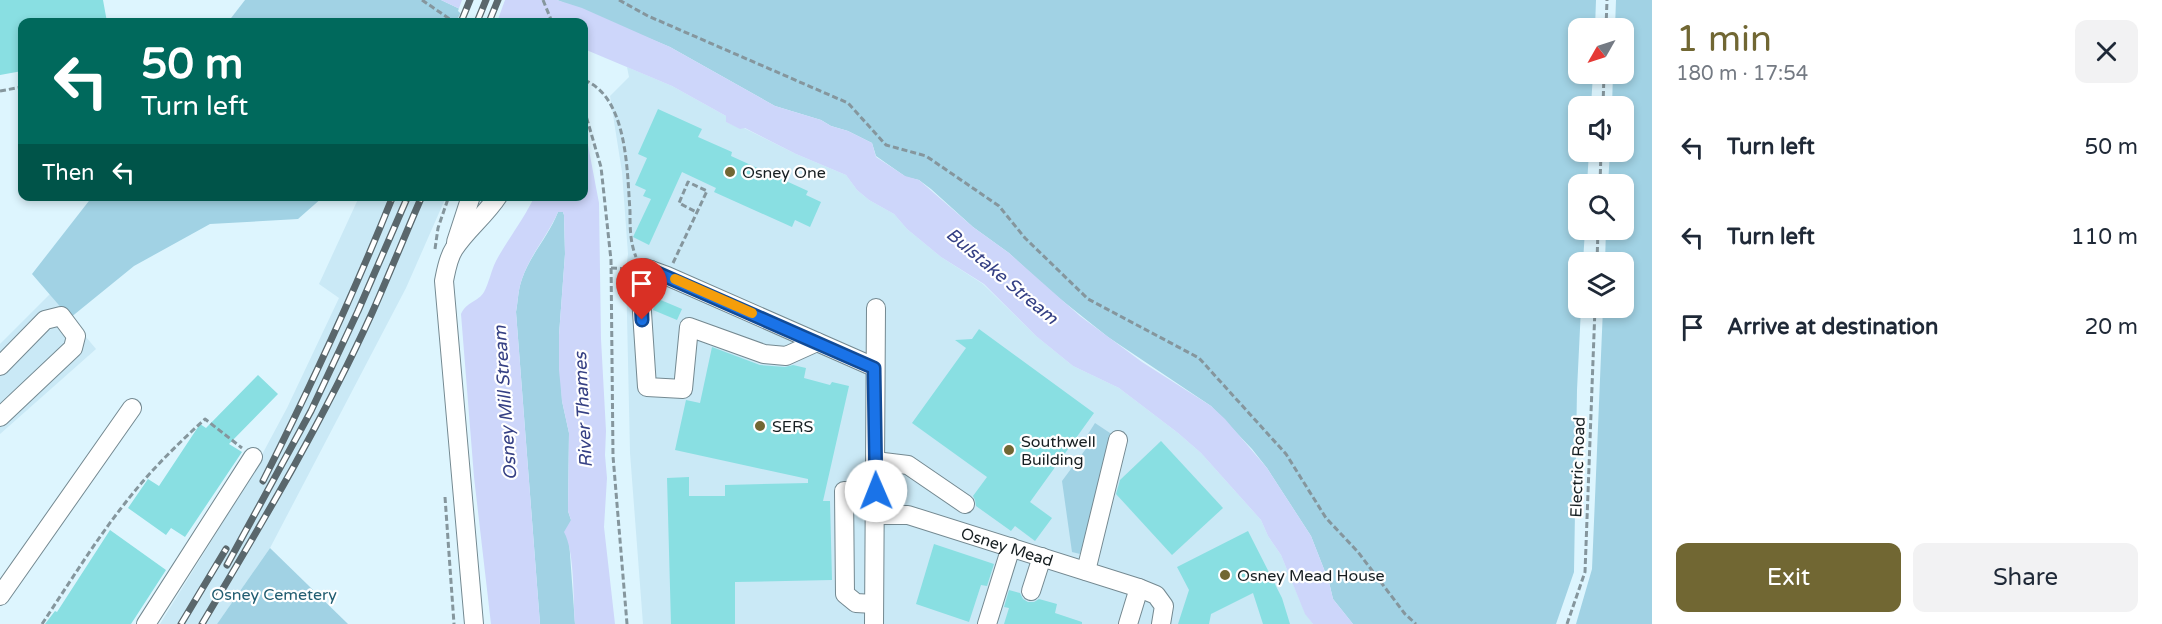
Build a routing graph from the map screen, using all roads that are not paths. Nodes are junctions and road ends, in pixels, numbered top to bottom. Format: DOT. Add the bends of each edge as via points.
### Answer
graph roads {
  1 [pos="469,201"];
  2 [pos="494,201"];
  3 [pos="454,249"];
  4 [pos="876,308"];
  5 [pos="818,342"];
  6 [pos="0,366"];
  7 [pos="874,368"];
  8 [pos="132,408"];
  9 [pos="0,417"];
  10 [pos="1118,440"];
  11 [pos="253,457"];
  12 [pos="875,461"];
  13 [pos="876,491"];
  14 [pos="965,504"];
  15 [pos="876,515"];
  16 [pos="1011,547"];
  17 [pos="1042,557"];
  18 [pos="1086,571"];
  19 [pos="1139,588"];
  20 [pos="1031,591"];
  21 [pos="0,596"];
  22 [pos="874,604"];
  23 [pos="146,624"];
  24 [pos="474,624"];
  25 [pos="874,624"];
  26 [pos="987,624"];
  27 [pos="1128,624"];
  28 [pos="1161,624"];
  1 -- 3 [label="street"];
  2 -- 3 [label="street"];
  3 -- 24 [label="street" via="446,268 445,295"];
  4 -- 7 [label="street"];
  5 -- 5 [label="street" via="654,271 641,297 647,387 683,389 689,327 764,354 786,356"];
  5 -- 7 [label="street"];
  6 -- 9 [label="street" via="45,320 61,316 76,336 73,348"];
  7 -- 12 [label="street"];
  8 -- 21 [label="street"];
  10 -- 18 [label="street"];
  11 -- 23 [label="street"];
  12 -- 13 [label="street"];
  12 -- 14 [label="street" via="908,465"];
  13 -- 15 [label="street"];
  13 -- 22 [label="street" via="844,491 845,594 856,603"];
  15 -- 16 [label="street, Osney Mead" via="908,514"];
  15 -- 22 [label="street"];
  16 -- 17 [label="street, Osney Mead"];
  16 -- 26 [label="street"];
  17 -- 18 [label="street, Osney Mead"];
  17 -- 20 [label="street"];
  18 -- 19 [label="street, Osney Mead"];
  19 -- 27 [label="street"];
  19 -- 28 [label="street, Osney Mead" via="1156,595 1164,606"];
  22 -- 25 [label="street"];
}
